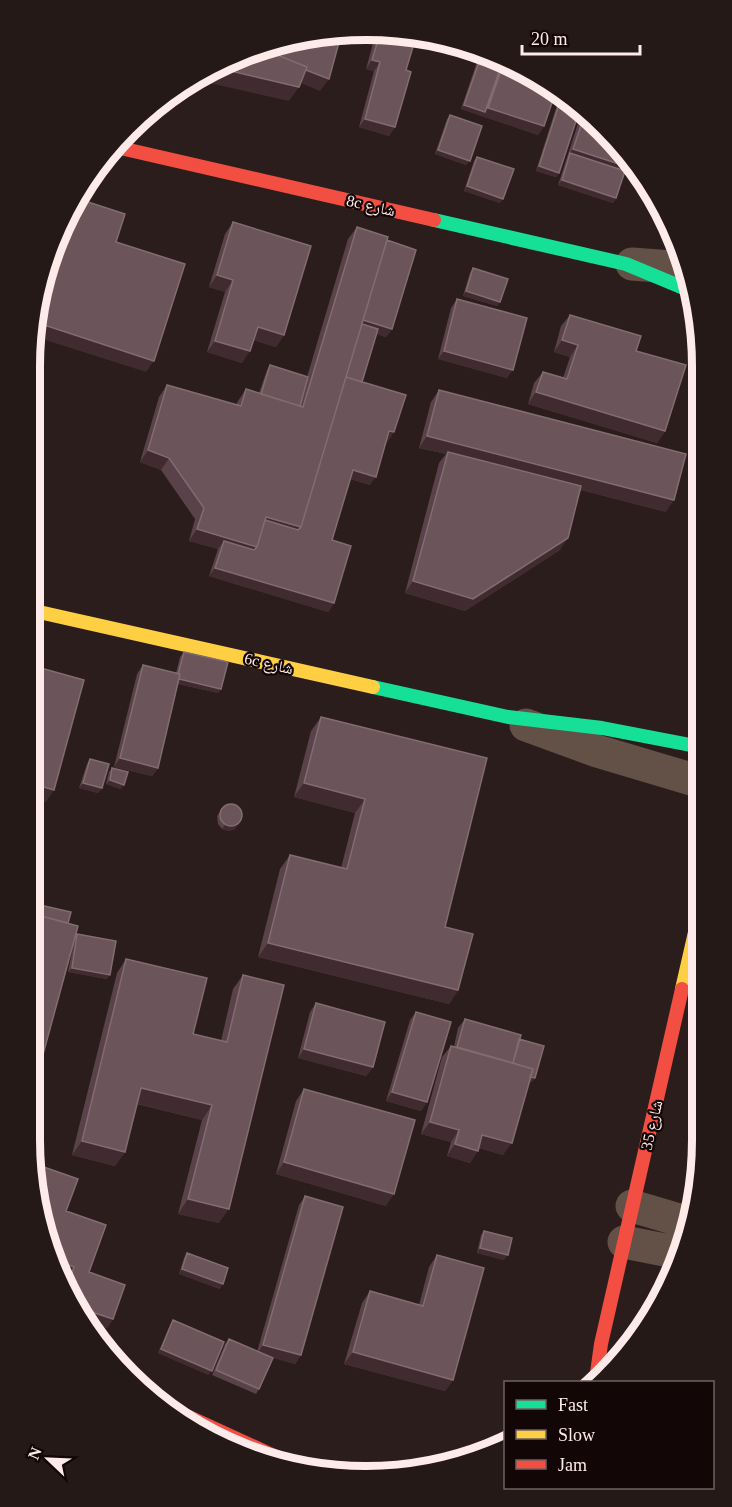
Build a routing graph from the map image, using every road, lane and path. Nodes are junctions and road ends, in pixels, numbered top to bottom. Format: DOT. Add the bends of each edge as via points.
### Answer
graph roads {
  1 [pos="123,149"];
  2 [pos="626,264"];
  3 [pos="676,267"];
  4 [pos="681,287"];
  5 [pos="40,612"];
  6 [pos="508,717"];
  7 [pos="692,745"];
  8 [pos="692,779"];
  9 [pos="692,945"];
  10 [pos="632,1206"];
  11 [pos="681,1221"];
  12 [pos="624,1242"];
  13 [pos="672,1251"];
  14 [pos="601,1344"];
  15 [pos="597,1370"];
  16 [pos="585,1381"];
  17 [pos="208,1426"];
  18 [pos="253,1446"];
  1 -- 2 [label="street, 8c شارع"];
  2 -- 3 [label="street, 8c شارع"];
  2 -- 4 [label="street, 8c شارع"];
  5 -- 6 [label="street, 6c شارع"];
  6 -- 7 [label="street, 6c شارع" via="602,728"];
  6 -- 8 [label="street, 6c شارع" via="597,751"];
  9 -- 10 [label="street, شارع 35"];
  10 -- 11 [label="street"];
  10 -- 12 [label="street, شارع 35"];
  12 -- 13 [label="street"];
  12 -- 14 [label="street, شارع 35"];
  14 -- 15 [label="street, شارع 35"];
  14 -- 16 [label="street, شارع 35"];
  17 -- 18 [label="street"];
}
